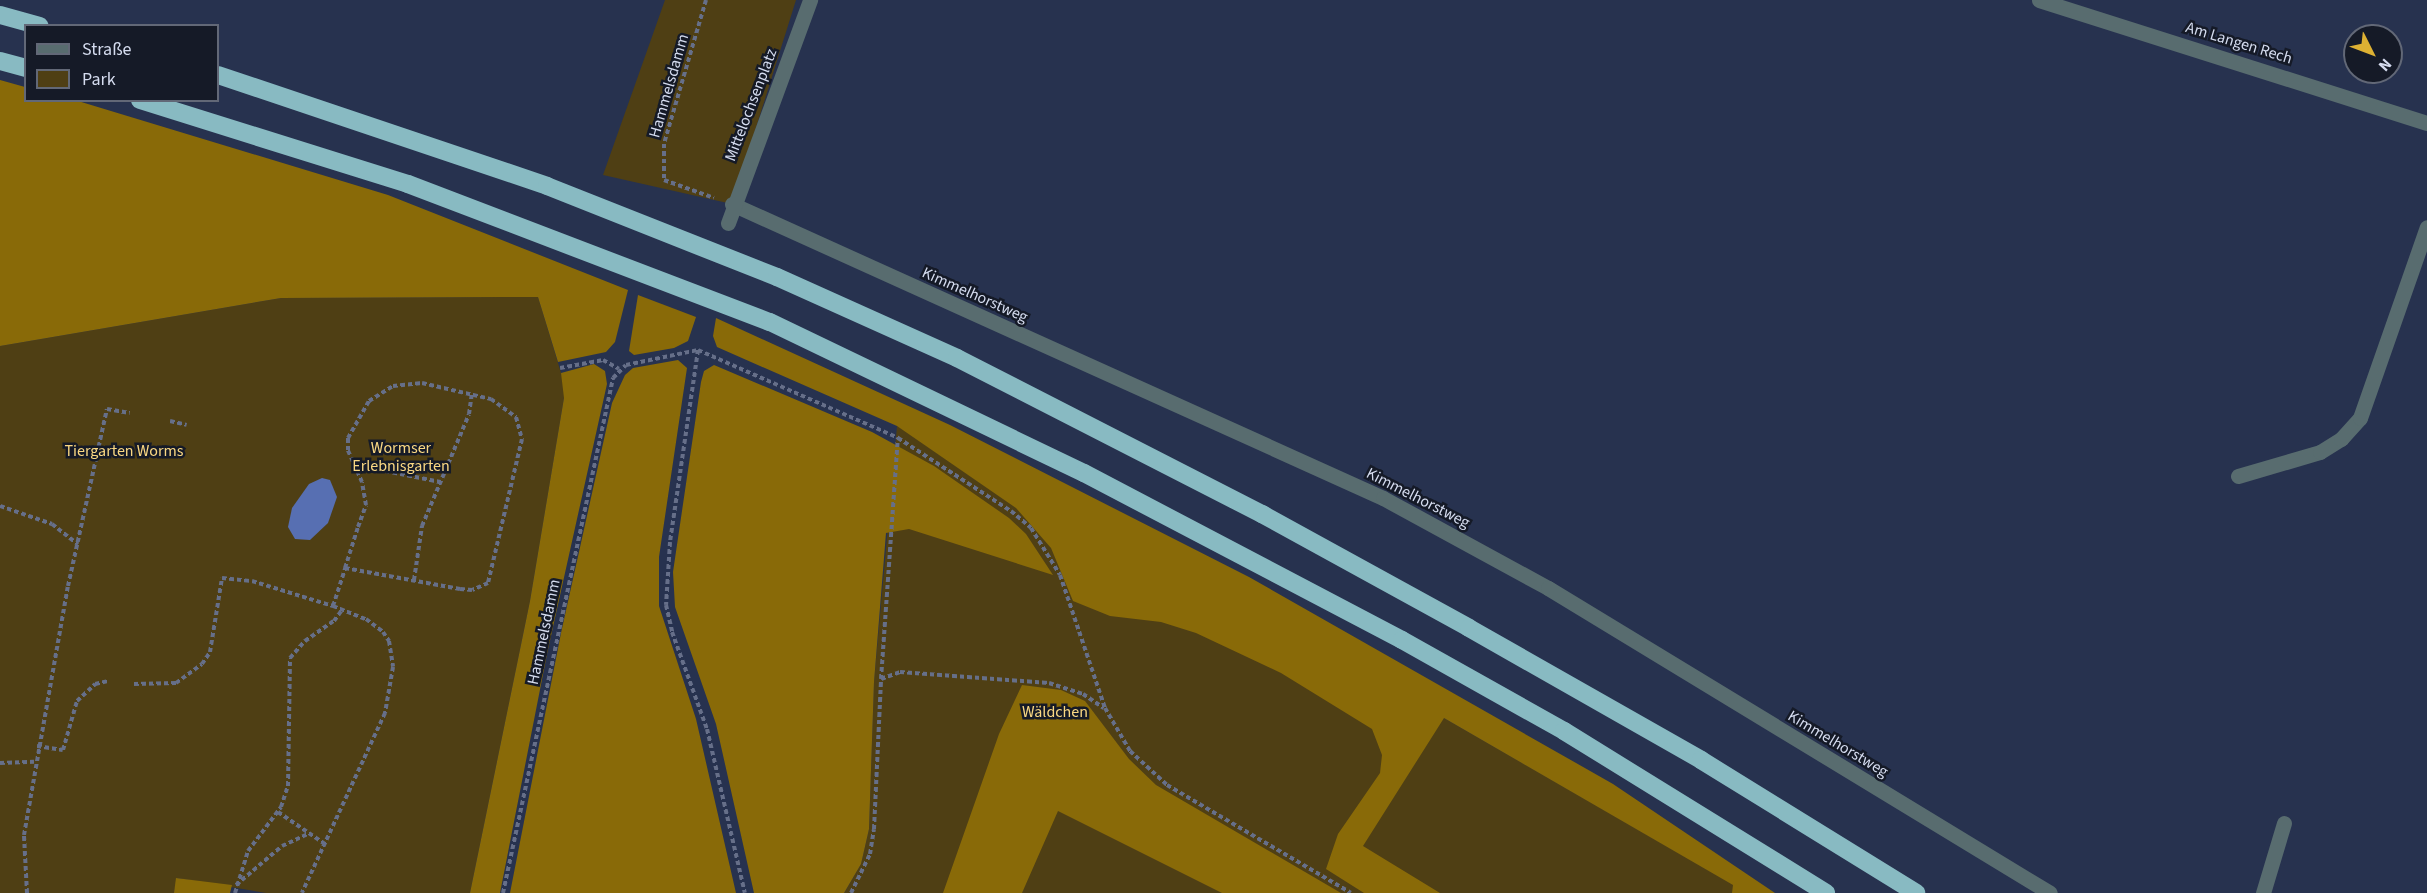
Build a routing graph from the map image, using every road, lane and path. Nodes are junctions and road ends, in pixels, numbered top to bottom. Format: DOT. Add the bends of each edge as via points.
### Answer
graph roads {
  1 [pos="706,0"];
  2 [pos="810,0"];
  3 [pos="2039,0"];
  4 [pos="0,15"];
  5 [pos="33,24"];
  6 [pos="0,61"];
  7 [pos="24,67"];
  8 [pos="219,75"];
  9 [pos="146,102"];
  10 [pos="2427,123"];
  11 [pos="732,204"];
  12 [pos="728,223"];
  13 [pos="2427,227"];
  14 [pos="698,350"];
  15 [pos="560,368"];
  16 [pos="619,369"];
  17 [pos="472,392"];
  18 [pos="130,413"];
  19 [pos="170,421"];
  20 [pos="187,425"];
  21 [pos="898,438"];
  22 [pos="355,465"];
  23 [pos="2238,476"];
  24 [pos="440,482"];
  25 [pos="0,506"];
  26 [pos="78,544"];
  27 [pos="345,568"];
  28 [pos="414,580"];
  29 [pos="333,606"];
  30 [pos="342,610"];
  31 [pos="881,679"];
  32 [pos="108,681"];
  33 [pos="134,684"];
  34 [pos="1105,708"];
  35 [pos="37,746"];
  36 [pos="34,762"];
  37 [pos="0,763"];
  38 [pos="278,812"];
  39 [pos="2284,823"];
  40 [pos="308,834"];
  41 [pos="325,844"];
  42 [pos="236,886"];
  43 [pos="27,893"];
  44 [pos="235,893"];
  45 [pos="302,893"];
  46 [pos="504,893"];
  47 [pos="745,893"];
  48 [pos="851,893"];
  49 [pos="1351,893"];
  50 [pos="1826,893"];
  51 [pos="1916,893"];
  52 [pos="2050,893"];
  53 [pos="2263,893"];
  1 -- 11 [label="path, Hammelsdamm" via="664,144 664,180"];
  2 -- 11 [label="street, Mittelochsenplatz"];
  3 -- 10 [label="street, Am Langen Rech"];
  4 -- 5 [label="highway"];
  6 -- 7 [label="highway"];
  8 -- 51 [label="highway" via="547,186 777,277 957,358 1262,514 1469,628 1701,760"];
  9 -- 50 [label="highway" via="408,184 770,322 1084,473 1402,640 1564,731"];
  11 -- 12 [label="street, Mittelochsenplatz"];
  11 -- 52 [label="street, Kimmelhorstweg" via="1383,498 1548,588"];
  13 -- 23 [label="street" via="2360,418 2341,439 2320,452"];
  14 -- 16 [label="path" via="632,362"];
  14 -- 21 [label="path"];
  14 -- 47 [label="path" via="670,542 666,605 707,729"];
  15 -- 16 [label="path" via="603,360"];
  16 -- 46 [label="path, Hammelsdamm" via="613,378"];
  17 -- 22 [label="path" via="422,383 393,386 379,393 360,413 348,438 348,450"];
  17 -- 24 [label="path" via="469,414"];
  17 -- 28 [label="path" via="506,408 521,427 493,574 488,583 472,590"];
  18 -- 26 [label="path" via="106,408"];
  19 -- 20 [label="path"];
  21 -- 31 [label="path"];
  21 -- 34 [label="path" via="1031,528 1060,575"];
  22 -- 24 [label="path"];
  22 -- 27 [label="path" via="366,505"];
  24 -- 28 [label="path" via="422,526"];
  25 -- 26 [label="path" via="52,524"];
  26 -- 35 [label="path"];
  27 -- 28 [label="path"];
  27 -- 29 [label="path"];
  29 -- 30 [label="path"];
  29 -- 33 [label="path" via="252,581 222,578 210,652 202,664 176,683"];
  30 -- 38 [label="path" via="290,658 288,786"];
  30 -- 41 [label="path" via="366,619 383,632 392,652 393,667 378,731"];
  31 -- 34 [label="path" via="900,672 1049,683 1083,694"];
  31 -- 48 [label="path" via="874,829 870,854"];
  32 -- 35 [label="path" via="95,684 77,701 63,750"];
  34 -- 49 [label="path" via="1130,751 1167,785"];
  35 -- 36 [label="path"];
  36 -- 37 [label="path"];
  36 -- 43 [label="path" via="23,844"];
  38 -- 40 [label="path"];
  38 -- 42 [label="path" via="248,852"];
  39 -- 53 [label="street"];
  40 -- 41 [label="path"];
  40 -- 42 [label="path" via="282,846"];
  41 -- 45 [label="path"];
  42 -- 44 [label="path"];
}
